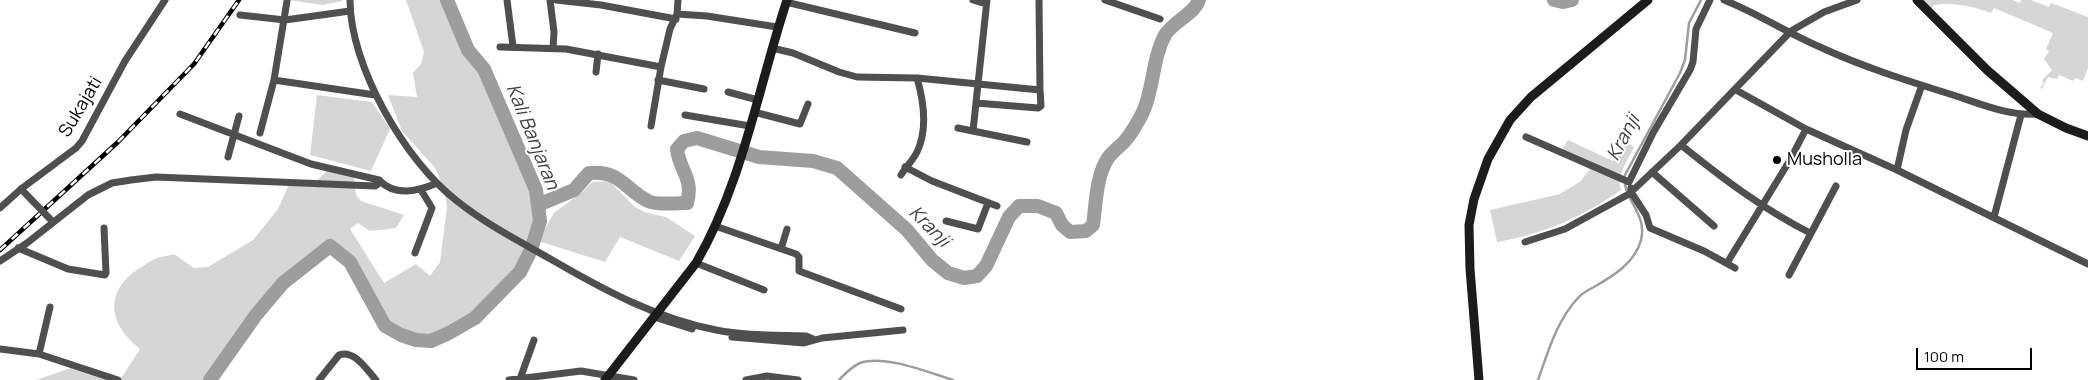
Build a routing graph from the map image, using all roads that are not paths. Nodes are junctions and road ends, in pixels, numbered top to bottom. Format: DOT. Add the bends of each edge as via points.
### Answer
graph roads {
  1 [pos="165,0"];
  2 [pos="350,0"];
  3 [pos="507,0"];
  4 [pos="550,0"];
  5 [pos="556,0"];
  6 [pos="678,0"];
  7 [pos="972,0"];
  8 [pos="1039,0"];
  9 [pos="1105,0"];
  10 [pos="1648,0"];
  11 [pos="1710,0"];
  12 [pos="1724,0"];
  13 [pos="1858,0"];
  14 [pos="1917,0"];
  15 [pos="287,1"];
  16 [pos="787,1"];
  17 [pos="987,2"];
  18 [pos="350,11"];
  19 [pos="240,15"];
  20 [pos="676,16"];
  21 [pos="1160,19"];
  22 [pos="284,20"];
  23 [pos="777,27"];
  24 [pos="1791,32"];
  25 [pos="914,33"];
  26 [pos="513,46"];
  27 [pos="500,47"];
  28 [pos="553,48"];
  29 [pos="772,48"];
  30 [pos="598,54"];
  31 [pos="661,67"];
  32 [pos="596,72"];
  33 [pos="917,78"];
  34 [pos="274,80"];
  35 [pos="658,80"];
  36 [pos="978,84"];
  37 [pos="1922,85"];
  38 [pos="704,89"];
  39 [pos="1040,90"];
  40 [pos="1736,90"];
  41 [pos="728,92"];
  42 [pos="375,95"];
  43 [pos="758,100"];
  44 [pos="976,103"];
  45 [pos="808,104"];
  46 [pos="754,112"];
  47 [pos="180,114"];
  48 [pos="685,114"];
  49 [pos="2038,114"];
  50 [pos="2022,115"];
  51 [pos="238,116"];
  52 [pos="651,126"];
  53 [pos="750,127"];
  54 [pos="958,128"];
  55 [pos="1806,129"];
  56 [pos="973,131"];
  57 [pos="260,133"];
  58 [pos="233,134"];
  59 [pos="2088,136"];
  60 [pos="1526,137"];
  61 [pos="1027,142"];
  62 [pos="1681,145"];
  63 [pos="228,157"];
  64 [pos="906,167"];
  65 [pos="1897,170"];
  66 [pos="1652,172"];
  67 [pos="902,175"];
  68 [pos="379,180"];
  69 [pos="1626,181"];
  70 [pos="437,183"];
  71 [pos="1836,186"];
  72 [pos="21,189"];
  73 [pos="422,190"];
  74 [pos="1630,193"];
  75 [pos="988,202"];
  76 [pos="1762,205"];
  77 [pos="997,206"];
  78 [pos="0,208"];
  79 [pos="1994,217"];
  80 [pos="946,221"];
  81 [pos="52,222"];
  82 [pos="715,226"];
  83 [pos="1714,226"];
  84 [pos="104,228"];
  85 [pos="787,229"];
  86 [pos="1810,233"];
  87 [pos="1526,242"];
  88 [pos="18,248"];
  89 [pos="780,249"];
  90 [pos="415,253"];
  91 [pos="0,261"];
  92 [pos="696,263"];
  93 [pos="1727,263"];
  94 [pos="2088,264"];
  95 [pos="1735,268"];
  96 [pos="1789,275"];
  97 [pos="764,290"];
  98 [pos="50,307"];
  99 [pos="901,309"];
  100 [pos="656,315"];
  101 [pos="903,330"];
  102 [pos="534,340"];
  103 [pos="0,349"];
  104 [pos="39,354"];
  105 [pos="607,378"];
  106 [pos="520,379"];
  107 [pos="118,380"];
  108 [pos="319,380"];
  109 [pos="376,380"];
  110 [pos="509,380"];
  111 [pos="634,380"];
  112 [pos="746,380"];
  113 [pos="798,380"];
  114 [pos="1479,380"];
  1 -- 72 [label="street, Sukajati" via="125,61 82,141"];
  2 -- 18 [label="street"];
  3 -- 26 [label="street"];
  4 -- 28 [label="street"];
  5 -- 20 [label="street"];
  6 -- 20 [label="street"];
  7 -- 17 [label="street"];
  8 -- 39 [label="street"];
  9 -- 21 [label="street"];
  10 -- 114 [label="main road" via="1531,97 1510,120 1488,159 1469,224"];
  11 -- 69 [label="street" via="1696,29 1690,70"];
  12 -- 24 [label="street"];
  13 -- 24 [label="street" via="1824,12"];
  14 -- 49 [label="main road" via="1987,70"];
  15 -- 22 [label="street"];
  16 -- 23 [label="main road"];
  16 -- 25 [label="street"];
  17 -- 36 [label="street"];
  18 -- 22 [label="street"];
  18 -- 42 [label="street" via="357,45"];
  19 -- 22 [label="street"];
  20 -- 23 [label="street" via="706,16"];
  20 -- 31 [label="street"];
  22 -- 34 [label="street"];
  23 -- 29 [label="main road"];
  24 -- 37 [label="street" via="1819,47"];
  24 -- 40 [label="street"];
  26 -- 27 [label="street"];
  26 -- 28 [label="street"];
  28 -- 30 [label="street"];
  29 -- 33 [label="street" via="857,77"];
  29 -- 43 [label="main road"];
  30 -- 31 [label="street"];
  30 -- 32 [label="street"];
  31 -- 35 [label="street"];
  33 -- 36 [label="street"];
  33 -- 64 [label="street" via="924,109 922,135"];
  34 -- 42 [label="street"];
  34 -- 57 [label="street"];
  35 -- 38 [label="street"];
  35 -- 52 [label="street"];
  36 -- 39 [label="street"];
  36 -- 44 [label="street"];
  37 -- 50 [label="street"];
  37 -- 65 [label="street" via="1906,130"];
  39 -- 44 [label="street" via="1041,106 1038,108"];
  40 -- 55 [label="street"];
  40 -- 62 [label="street"];
  41 -- 43 [label="street"];
  42 -- 70 [label="street" via="410,151"];
  43 -- 46 [label="main road"];
  44 -- 56 [label="street"];
  45 -- 46 [label="street" via="800,124"];
  46 -- 53 [label="main road"];
  47 -- 58 [label="street"];
  48 -- 53 [label="street"];
  49 -- 50 [label="street"];
  49 -- 59 [label="main road"];
  50 -- 79 [label="street"];
  51 -- 58 [label="street"];
  53 -- 82 [label="main road" via="739,168"];
  54 -- 56 [label="street"];
  55 -- 65 [label="street"];
  55 -- 76 [label="street"];
  56 -- 61 [label="street"];
  58 -- 63 [label="street"];
  58 -- 68 [label="street" via="311,164"];
  60 -- 69 [label="street"];
  62 -- 66 [label="street"];
  62 -- 76 [label="street"];
  64 -- 67 [label="street"];
  64 -- 75 [label="street" via="932,181"];
  65 -- 79 [label="street"];
  66 -- 74 [label="street"];
  66 -- 83 [label="street"];
  68 -- 73 [label="street" via="399,191"];
  68 -- 81 [label="street" via="375,186 156,177 130,180 94,190"];
  69 -- 74 [label="street"];
  70 -- 73 [label="street"];
  70 -- 100 [label="street" via="462,205 509,235 582,278"];
  71 -- 86 [label="street"];
  72 -- 78 [label="street, Sukajati"];
  72 -- 81 [label="street, bridge"];
  73 -- 90 [label="street" via="432,208"];
  74 -- 87 [label="street" via="1565,229"];
  74 -- 93 [label="street" via="1654,231"];
  75 -- 77 [label="street"];
  75 -- 80 [label="street" via="978,230"];
  76 -- 86 [label="street"];
  76 -- 93 [label="street"];
  79 -- 94 [label="street"];
  81 -- 88 [label="street"];
  82 -- 89 [label="street"];
  82 -- 92 [label="main road"];
  84 -- 88 [label="street" via="105,275 68,270"];
  85 -- 89 [label="street"];
  86 -- 96 [label="street"];
  88 -- 91 [label="street"];
  89 -- 99 [label="street" via="798,255 799,271"];
  92 -- 97 [label="street"];
  92 -- 100 [label="main road"];
  93 -- 95 [label="street"];
  98 -- 104 [label="street"];
  100 -- 101 [label="street" via="714,334 746,340 804,343 813,339"];
  100 -- 105 [label="main road"];
  102 -- 106 [label="street"];
  103 -- 104 [label="street"];
  104 -- 107 [label="street"];
  105 -- 106 [label="street" via="581,372"];
  105 -- 111 [label="street"];
  106 -- 110 [label="street"];
  108 -- 109 [label="street" via="344,354 353,356"];
  112 -- 113 [label="street" via="767,376"];
}
